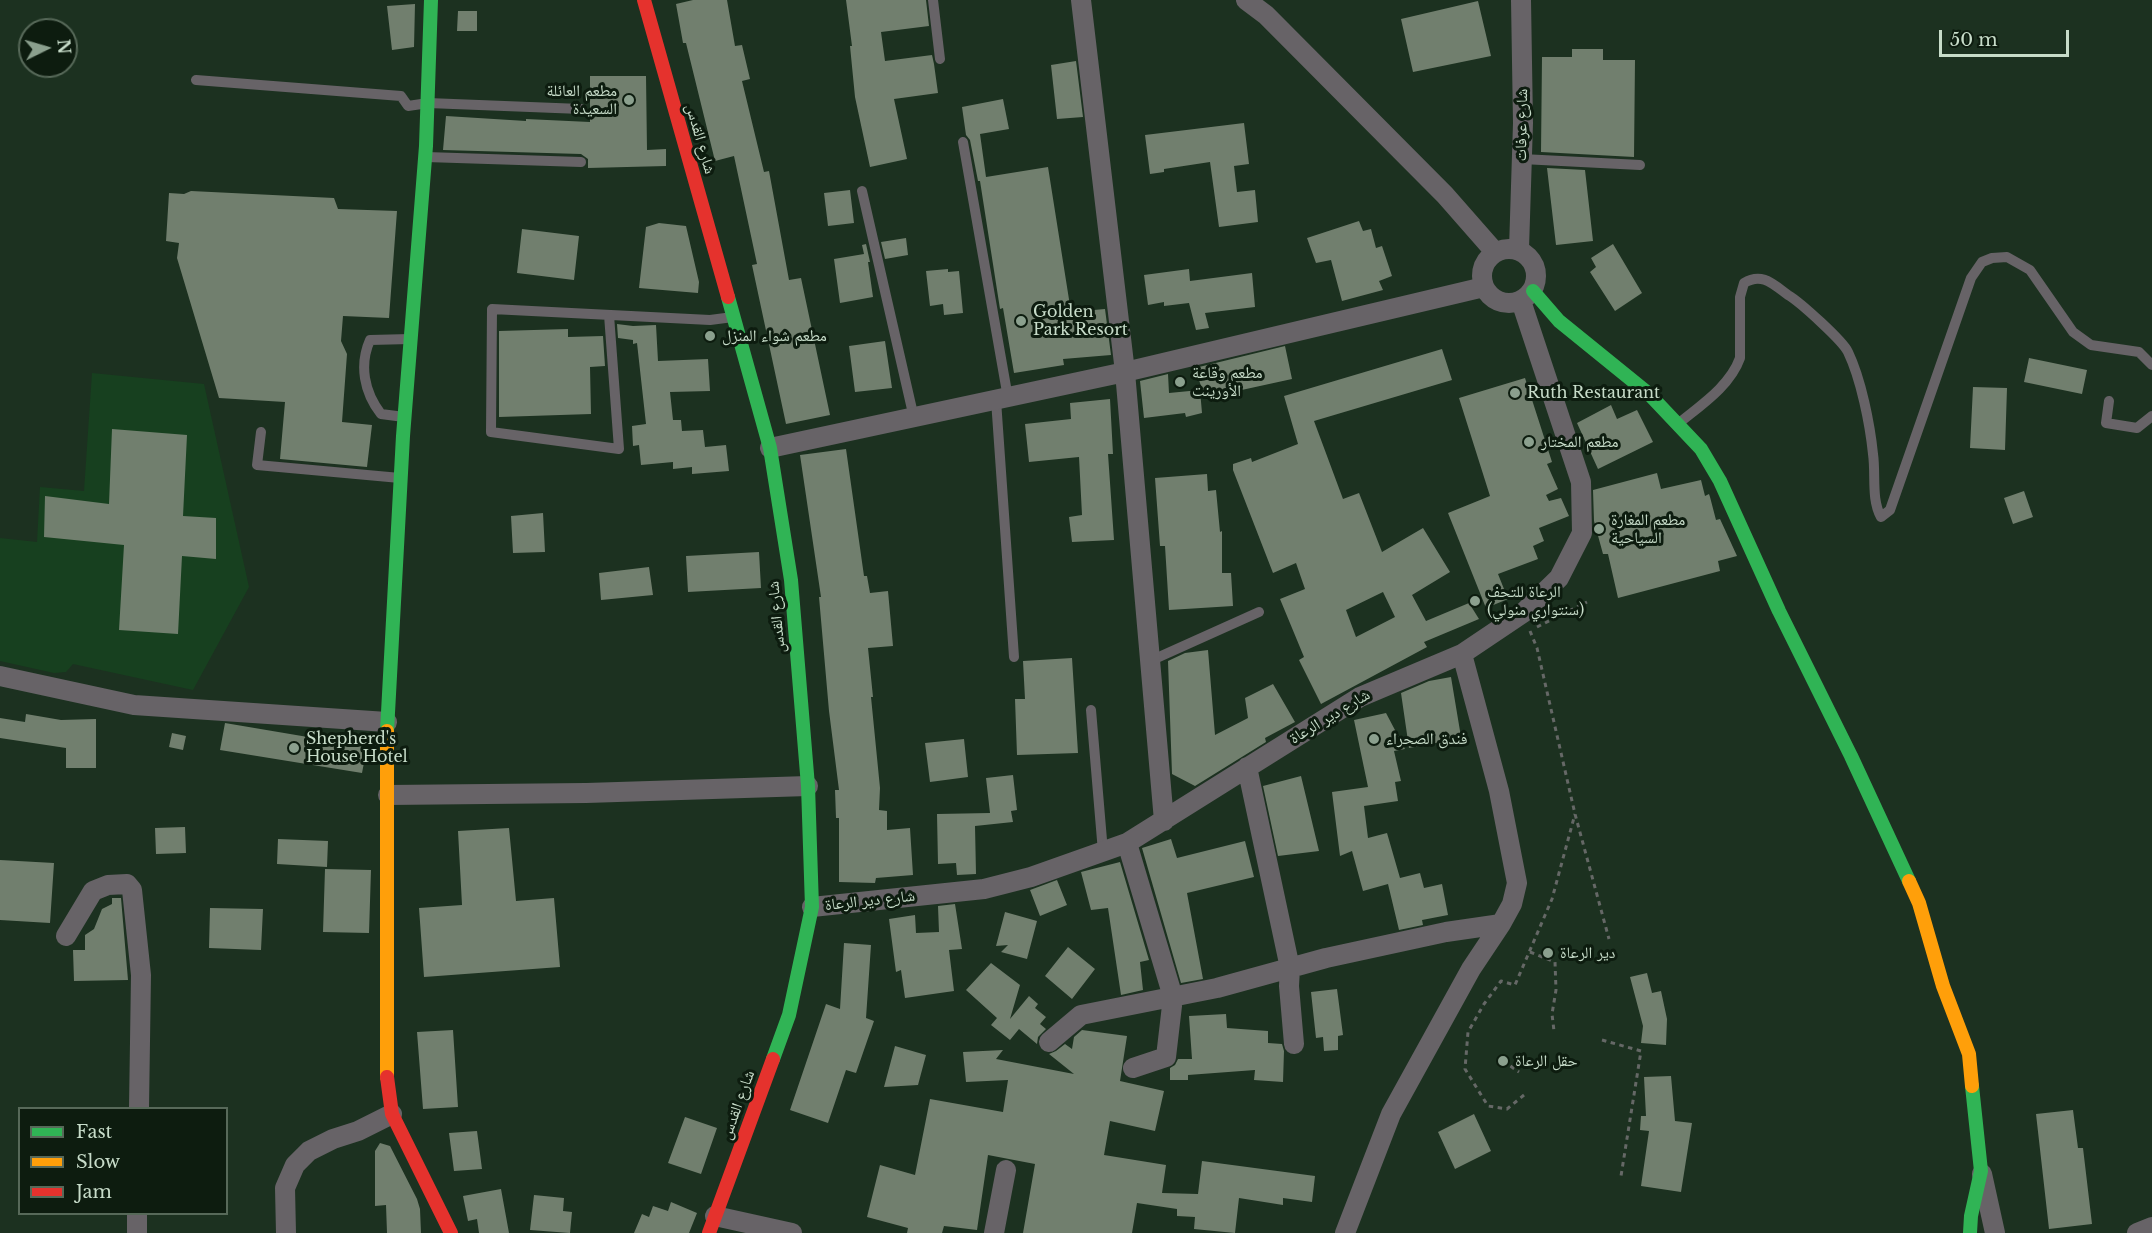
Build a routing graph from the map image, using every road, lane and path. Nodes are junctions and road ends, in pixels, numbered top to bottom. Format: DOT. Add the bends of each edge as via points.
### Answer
graph roads {
  1 [pos="431,0"];
  2 [pos="644,0"];
  3 [pos="933,0"];
  4 [pos="1081,0"];
  5 [pos="1246,0"];
  6 [pos="1521,0"];
  7 [pos="940,59"];
  8 [pos="196,80"];
  9 [pos="428,104"];
  10 [pos="581,110"];
  11 [pos="963,142"];
  12 [pos="425,157"];
  13 [pos="1522,159"];
  14 [pos="581,162"];
  15 [pos="1640,165"];
  16 [pos="862,191"];
  17 [pos="1519,249"];
  18 [pos="1495,252"];
  19 [pos="1484,287"];
  20 [pos="1527,296"];
  21 [pos="609,315"];
  22 [pos="733,317"];
  23 [pos="410,339"];
  24 [pos="2152,365"];
  25 [pos="1125,372"];
  26 [pos="1002,399"];
  27 [pos="2109,401"];
  28 [pos="2152,416"];
  29 [pos="404,417"];
  30 [pos="914,418"];
  31 [pos="1679,423"];
  32 [pos="261,432"];
  33 [pos="770,448"];
  34 [pos="400,478"];
  35 [pos="1587,602"];
  36 [pos="1259,612"];
  37 [pos="1462,654"];
  38 [pos="1014,657"];
  39 [pos="1150,661"];
  40 [pos="0,676"];
  41 [pos="1091,710"];
  42 [pos="387,722"];
  43 [pos="1247,767"];
  44 [pos="808,786"];
  45 [pos="388,795"];
  46 [pos="1575,814"];
  47 [pos="1164,821"];
  48 [pos="1127,843"];
  49 [pos="1103,852"];
  50 [pos="812,907"];
  51 [pos="1501,924"];
  52 [pos="66,936"];
  53 [pos="1609,939"];
  54 [pos="1530,952"];
  55 [pos="1290,968"];
  56 [pos="1173,997"];
  57 [pos="1554,1031"];
  58 [pos="1602,1040"];
  59 [pos="1049,1042"];
  60 [pos="1294,1044"];
  61 [pos="1503,1061"];
  62 [pos="1133,1068"];
  63 [pos="1519,1072"];
  64 [pos="1524,1095"];
  65 [pos="139,1107"];
  66 [pos="392,1114"];
  67 [pos="1006,1170"];
  68 [pos="1981,1171"];
  69 [pos="1621,1176"];
  70 [pos="137,1215"];
  71 [pos="712,1225"];
  72 [pos="2152,1227"];
  73 [pos="137,1233"];
  74 [pos="286,1233"];
  75 [pos="451,1233"];
  76 [pos="792,1233"];
  77 [pos="994,1233"];
  78 [pos="1345,1233"];
  79 [pos="1970,1233"];
  80 [pos="1995,1233"];
  81 [pos="2137,1233"];
  1 -- 9 [label="street"];
  2 -- 22 [label="street, شارع القدس"];
  3 -- 7 [label="lane"];
  4 -- 25 [label="street"];
  5 -- 18 [label="street" via="1266,15 1436,187"];
  6 -- 13 [label="street, شارع عرفات"];
  8 -- 9 [label="lane" via="402,96 408,106"];
  9 -- 10 [label="lane"];
  9 -- 12 [label="street"];
  11 -- 26 [label="lane"];
  12 -- 14 [label="lane"];
  12 -- 23 [label="street"];
  13 -- 15 [label="lane"];
  13 -- 17 [label="street, شارع عرفات"];
  16 -- 30 [label="lane"];
  17 -- 18 [label="street"];
  17 -- 20 [label="street" via="1532,260 1537,274"];
  18 -- 19 [label="street" via="1485,262"];
  19 -- 20 [label="street" via="1493,298 1509,303"];
  19 -- 25 [label="street"];
  20 -- 31 [label="street" via="1649,394"];
  20 -- 37 [label="street, شارع دير الرعاة" via="1581,482 1582,533 1559,578 1522,613"];
  21 -- 21 [label="lane" via="492,309 491,432 619,449"];
  21 -- 22 [label="lane" via="710,320"];
  22 -- 33 [label="street, شارع القدس"];
  23 -- 29 [label="street"];
  23 -- 29 [label="lane" via="370,340 363,356 371,401 381,414"];
  24 -- 31 [label="lane" via="2139,352 2091,345 2073,332 2030,270 2007,257 1982,262 1971,278 1890,510 1881,517 1875,507 1866,405 1848,350 1798,301 1766,279 1752,278 1744,283 1740,297 1737,368"];
  25 -- 26 [label="street"];
  25 -- 39 [label="street"];
  26 -- 30 [label="street"];
  26 -- 38 [label="lane"];
  27 -- 28 [label="lane" via="2106,423 2137,428"];
  29 -- 34 [label="street"];
  30 -- 33 [label="street"];
  31 -- 68 [label="street" via="1701,448 1720,481 1919,903 1943,986 1969,1054"];
  32 -- 34 [label="lane" via="258,465"];
  33 -- 44 [label="street, شارع القدس" via="791,580"];
  34 -- 42 [label="street"];
  35 -- 46 [label="path" via="1530,630"];
  36 -- 39 [label="lane"];
  37 -- 43 [label="street, شارع دير الرعاة" via="1360,697"];
  37 -- 51 [label="street" via="1499,791 1517,883"];
  39 -- 47 [label="street"];
  40 -- 42 [label="street" via="134,705"];
  41 -- 49 [label="lane"];
  42 -- 45 [label="street"];
  43 -- 47 [label="street, شارع دير الرعاة"];
  43 -- 55 [label="street"];
  44 -- 45 [label="street"];
  44 -- 50 [label="street, شارع القدس"];
  45 -- 66 [label="street" via="387,1086"];
  46 -- 53 [label="path"];
  46 -- 54 [label="path" via="1552,899"];
  47 -- 48 [label="street, شارع دير الرعاة"];
  48 -- 49 [label="street, شارع دير الرعاة"];
  48 -- 56 [label="street"];
  49 -- 50 [label="street, شارع دير الرعاة" via="984,889"];
  50 -- 71 [label="street, شارع القدس" via="789,1015"];
  51 -- 55 [label="street" via="1446,932"];
  51 -- 78 [label="street" via="1471,969 1391,1114"];
  52 -- 65 [label="street" via="93,891 127,884 132,890 141,975"];
  54 -- 57 [label="path" via="1555,963"];
  54 -- 64 [label="path" via="1515,985 1501,981 1468,1032 1465,1069 1488,1106 1507,1109"];
  55 -- 56 [label="street"];
  55 -- 60 [label="street"];
  56 -- 59 [label="street" via="1081,1016"];
  56 -- 62 [label="street" via="1166,1057"];
  58 -- 69 [label="path" via="1641,1051"];
  61 -- 63 [label="path"];
  66 -- 74 [label="street" via="309,1151 295,1165 285,1188"];
  66 -- 75 [label="street"];
  67 -- 77 [label="street"];
  68 -- 79 [label="street"];
  68 -- 80 [label="street"];
  70 -- 73 [label="street"];
  71 -- 76 [label="street"];
  72 -- 81 [label="street"];
}
